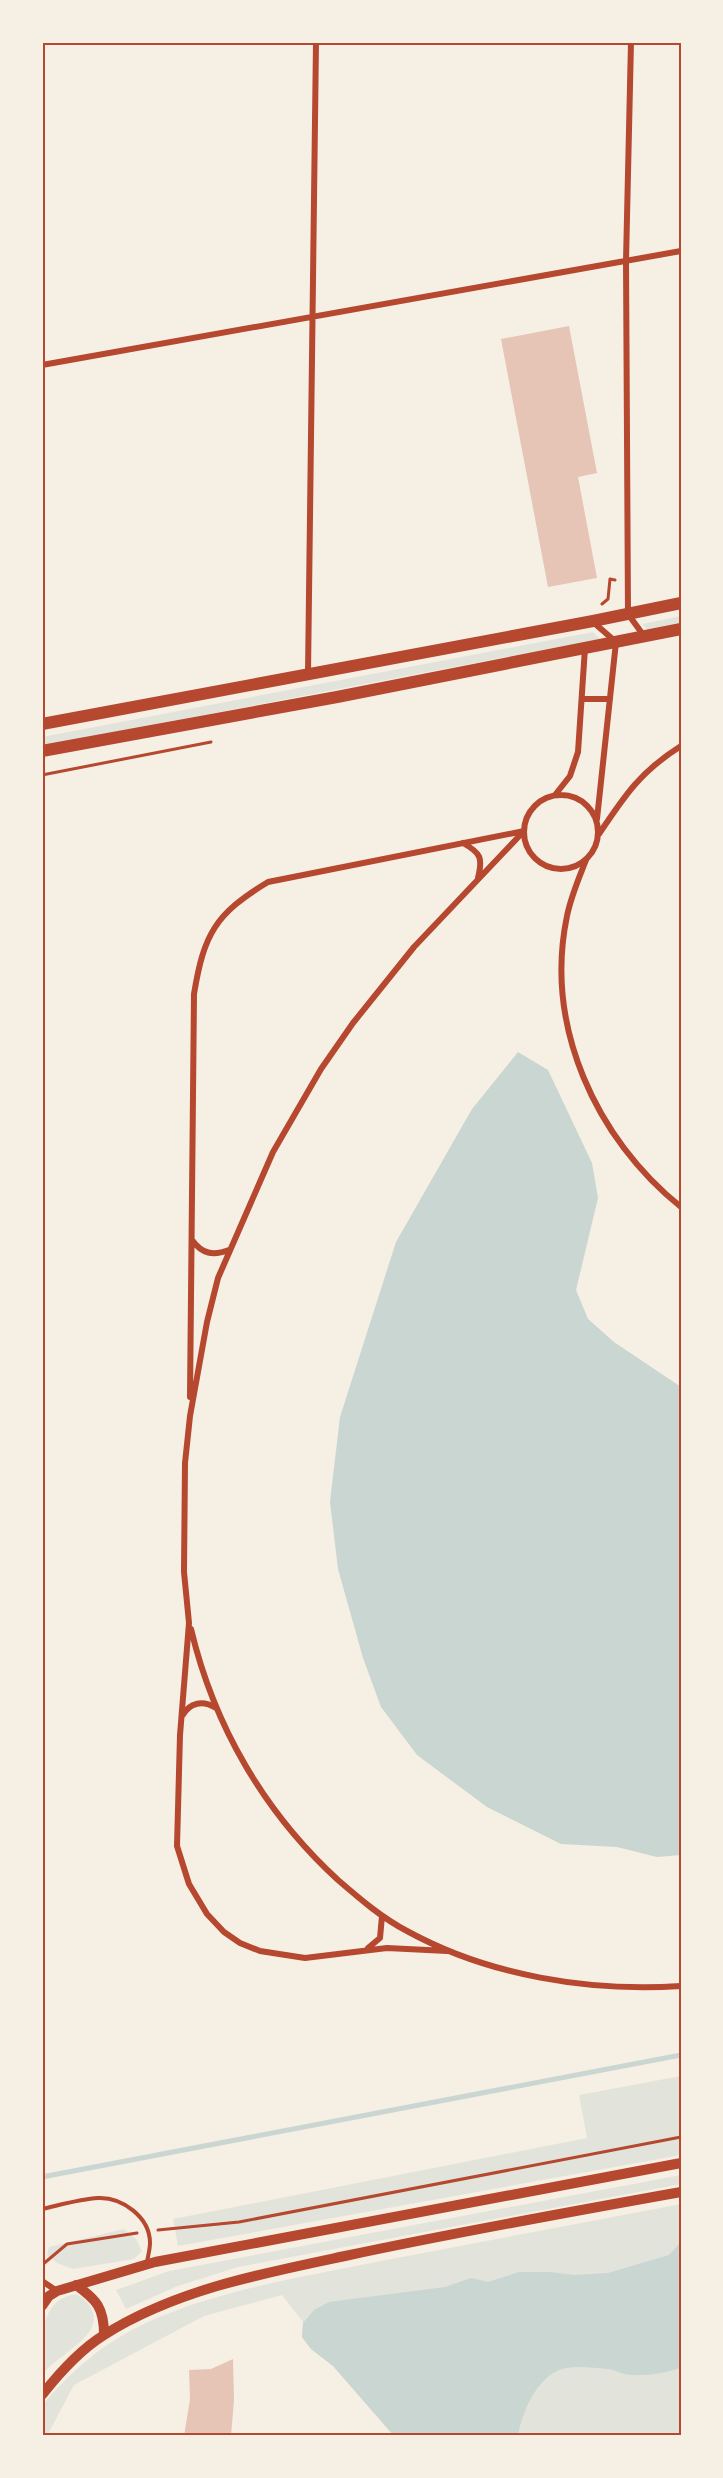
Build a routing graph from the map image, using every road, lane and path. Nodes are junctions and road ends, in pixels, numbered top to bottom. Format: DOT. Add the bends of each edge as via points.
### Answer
graph roads {
  1 [pos="316,42"];
  2 [pos="631,42"];
  3 [pos="681,250"];
  4 [pos="626,261"];
  5 [pos="314,315"];
  6 [pos="42,365"];
  7 [pos="681,603"];
  8 [pos="627,614"];
  9 [pos="593,621"];
  10 [pos="681,629"];
  11 [pos="645,637"];
  12 [pos="616,642"];
  13 [pos="585,648"];
  14 [pos="308,674"];
  15 [pos="582,699"];
  16 [pos="610,699"];
  17 [pos="42,724"];
  18 [pos="212,742"];
  19 [pos="681,746"];
  20 [pos="42,751"];
  21 [pos="42,775"];
  22 [pos="555,795"];
  23 [pos="597,820"];
  24 [pos="524,831"];
  25 [pos="599,834"];
  26 [pos="462,843"];
  27 [pos="586,860"];
  28 [pos="478,878"];
  29 [pos="681,1207"];
  30 [pos="192,1239"];
  31 [pos="229,1250"];
  32 [pos="190,1416"];
  33 [pos="189,1623"];
  34 [pos="217,1709"];
  35 [pos="181,1716"];
  36 [pos="382,1916"];
  37 [pos="365,1950"];
  38 [pos="447,1950"];
  39 [pos="681,1986"];
  40 [pos="681,2137"];
  41 [pos="681,2163"];
  42 [pos="681,2192"];
  43 [pos="42,2209"];
  44 [pos="147,2232"];
  45 [pos="146,2264"];
  46 [pos="42,2265"];
  47 [pos="42,2281"];
  48 [pos="76,2285"];
  49 [pos="57,2291"];
  50 [pos="42,2306"];
  51 [pos="104,2335"];
  52 [pos="42,2394"];
  1 -- 5 [label="street"];
  2 -- 4 [label="street"];
  3 -- 4 [label="street"];
  4 -- 5 [label="street"];
  4 -- 8 [label="street"];
  5 -- 6 [label="street"];
  5 -- 14 [label="street"];
  7 -- 8 [label="main road"];
  8 -- 9 [label="main road"];
  8 -- 11 [label="street"];
  9 -- 12 [label="street"];
  9 -- 14 [label="main road"];
  10 -- 11 [label="main road"];
  11 -- 12 [label="main road"];
  12 -- 13 [label="main road"];
  12 -- 16 [label="street"];
  13 -- 15 [label="street"];
  13 -- 20 [label="main road"];
  14 -- 17 [label="main road"];
  15 -- 16 [label="street"];
  15 -- 22 [label="street" via="578,752 570,776"];
  16 -- 23 [label="street"];
  18 -- 21 [label="path"];
  19 -- 25 [label="street" via="658,760 628,790"];
  22 -- 23 [label="street" via="585,803"];
  22 -- 24 [label="street" via="533,808"];
  23 -- 25 [label="street"];
  24 -- 26 [label="street"];
  24 -- 27 [label="street" via="525,843 540,863 563,870"];
  24 -- 28 [label="street"];
  25 -- 27 [label="street" via="593,853"];
  26 -- 28 [label="street" via="480,856"];
  26 -- 30 [label="street" via="268,882 226,912 211,934 200,957 194,994"];
  27 -- 29 [label="street" via="573,892 563,946 564,1003 578,1064 599,1112 618,1142 648,1179"];
  28 -- 31 [label="street" via="407,955 321,1069 273,1152"];
  30 -- 31 [label="street" via="202,1251 220,1254"];
  30 -- 32 [label="street"];
  31 -- 32 [label="street" via="207,1322"];
  32 -- 33 [label="street" via="184,1519"];
  33 -- 34 [label="street"];
  33 -- 35 [label="street"];
  34 -- 35 [label="street" via="201,1702"];
  34 -- 36 [label="street" via="260,1793 281,1820 329,1871"];
  35 -- 37 [label="street" via="177,1846 189,1884 207,1914 224,1932 260,1951 305,1958"];
  36 -- 37 [label="street" via="380,1938"];
  36 -- 38 [label="street"];
  37 -- 38 [label="street"];
  38 -- 39 [label="street" via="538,1976 579,1983 622,1988"];
  40 -- 44 [label="path" via="239,2222"];
  41 -- 45 [label="street"];
  42 -- 51 [label="street" via="424,2239 254,2277 180,2299"];
  43 -- 44 [label="lane" via="110,2198 139,2215"];
  44 -- 45 [label="lane" via="150,2242"];
  44 -- 46 [label="path" via="68,2244"];
  45 -- 48 [label="street"];
  47 -- 49 [label="street"];
  48 -- 49 [label="street"];
  48 -- 51 [label="street" via="94,2298 104,2321"];
  49 -- 50 [label="street"];
  51 -- 52 [label="street" via="69,2363"];
}
